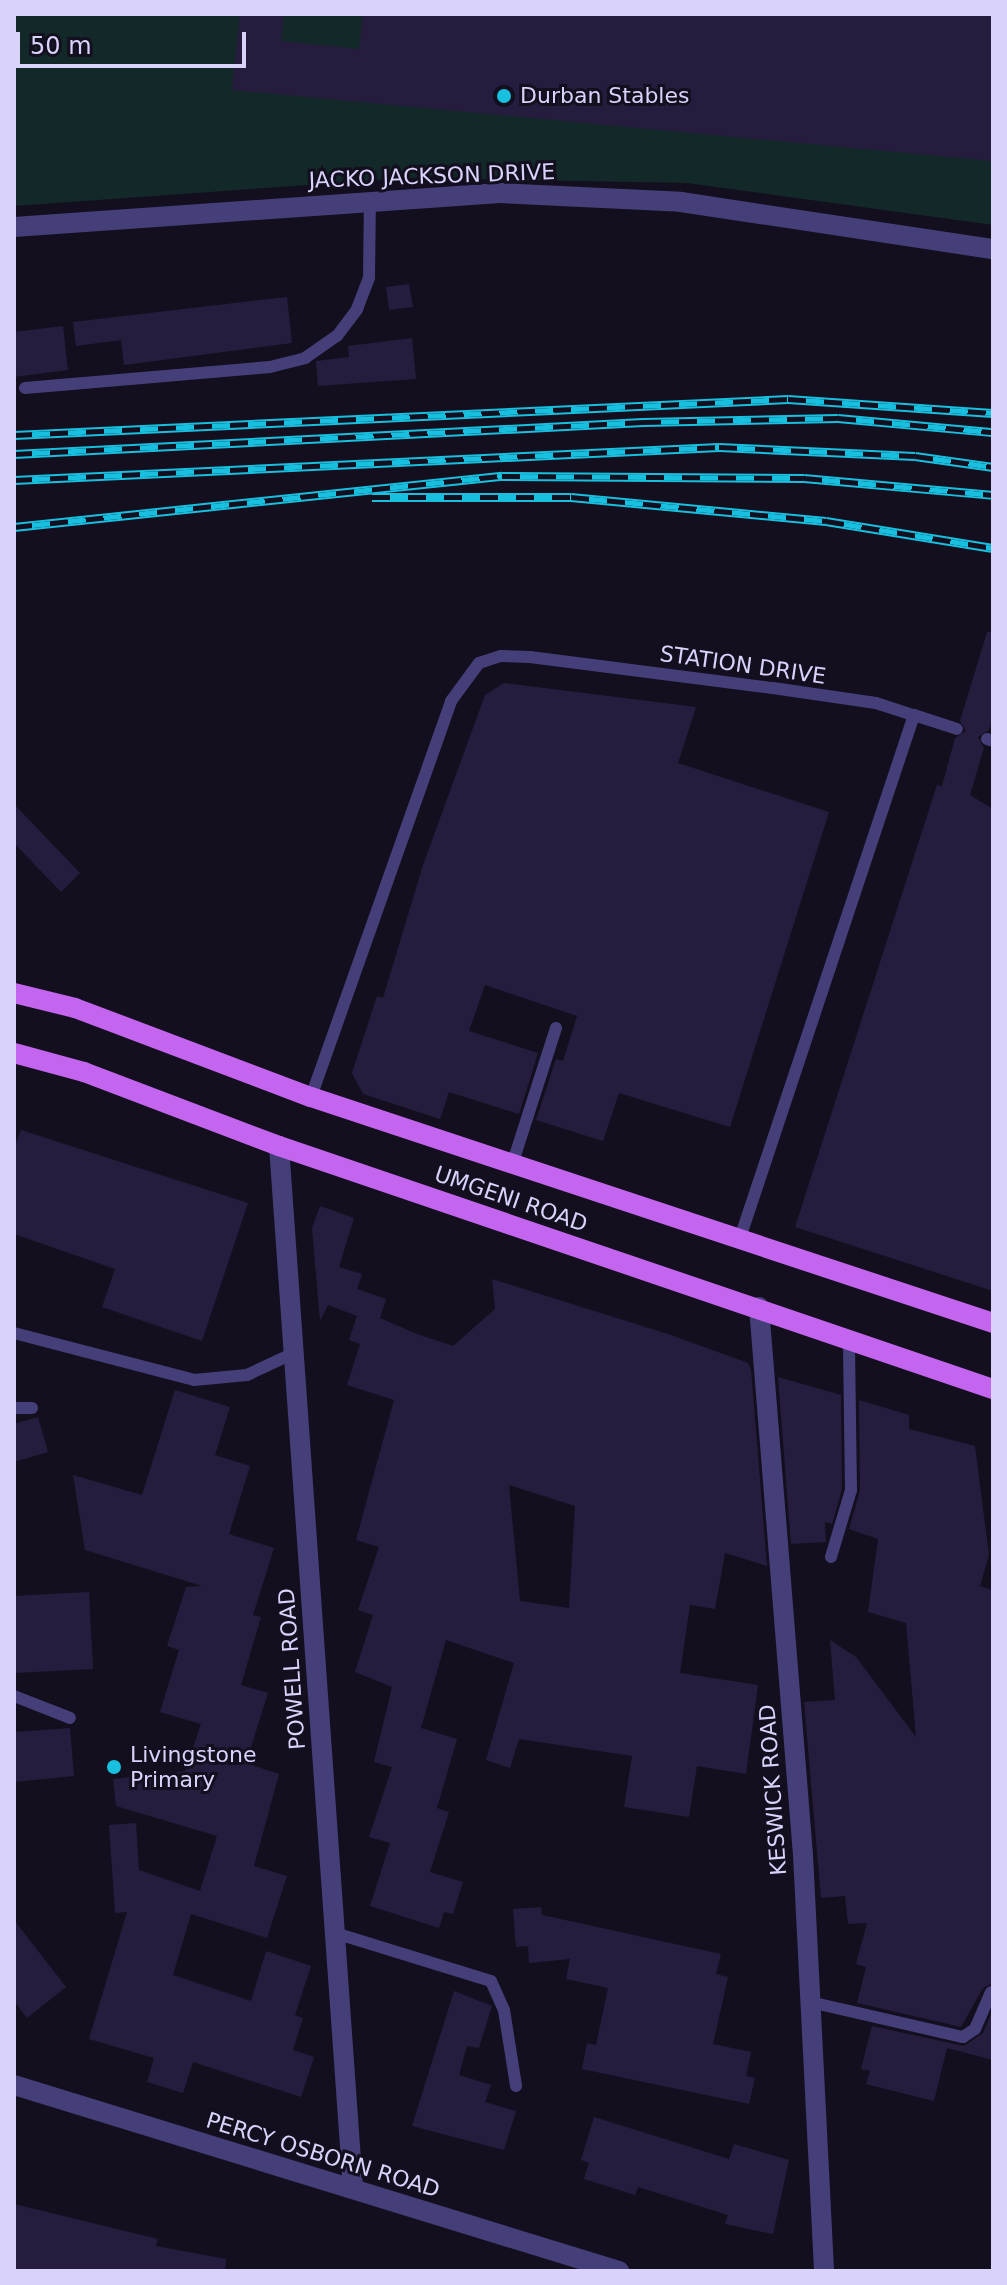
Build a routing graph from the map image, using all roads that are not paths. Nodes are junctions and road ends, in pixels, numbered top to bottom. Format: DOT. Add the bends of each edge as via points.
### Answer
graph roads {
  1 [pos="370,199"];
  2 [pos="14,227"];
  3 [pos="993,249"];
  4 [pos="25,388"];
  5 [pos="914,715"];
  6 [pos="957,729"];
  7 [pos="14,993"];
  8 [pos="556,1028"];
  9 [pos="14,1053"];
  10 [pos="311,1097"];
  11 [pos="279,1146"];
  12 [pos="512,1165"];
  13 [pos="739,1241"];
  14 [pos="759,1307"];
  15 [pos="991,1317"];
  16 [pos="14,1333"];
  17 [pos="849,1339"];
  18 [pos="294,1353"];
  19 [pos="993,1389"];
  20 [pos="14,1408"];
  21 [pos="32,1408"];
  22 [pos="831,1557"];
  23 [pos="14,1696"];
  24 [pos="70,1718"];
  25 [pos="335,1933"];
  26 [pos="991,1992"];
  27 [pos="810,2002"];
  28 [pos="14,2085"];
  29 [pos="516,2086"];
  30 [pos="353,2188"];
  31 [pos="619,2271"];
  32 [pos="824,2271"];
  1 -- 2 [label="street, JACKO JACKSON DRIVE"];
  1 -- 3 [label="street, JACKO JACKSON DRIVE" via="500,193 681,202"];
  1 -- 4 [label="lane" via="369,277 357,309 337,336 305,358 270,367"];
  5 -- 6 [label="lane, STATION DRIVE"];
  5 -- 10 [label="lane, STATION DRIVE" via="817,694 530,657 501,656 479,663 451,701"];
  5 -- 13 [label="lane"];
  7 -- 10 [label="main road, UMGENI ROAD" via="160,1037"];
  8 -- 12 [label="lane"];
  9 -- 11 [label="main road, UMGENI ROAD" via="111,1081"];
  10 -- 12 [label="main road, UMGENI ROAD"];
  11 -- 14 [label="main road, UMGENI ROAD"];
  11 -- 18 [label="street, POWELL ROAD"];
  12 -- 13 [label="main road, UMGENI ROAD"];
  13 -- 15 [label="main road, UMGENI ROAD"];
  14 -- 17 [label="main road, UMGENI ROAD"];
  14 -- 27 [label="street, KESWICK ROAD"];
  16 -- 18 [label="lane" via="194,1380 247,1375"];
  17 -- 19 [label="main road, UMGENI ROAD"];
  17 -- 22 [label="lane" via="851,1490"];
  18 -- 25 [label="street, POWELL ROAD"];
  20 -- 21 [label="lane"];
  23 -- 24 [label="lane"];
  25 -- 29 [label="lane" via="491,1981 504,2010"];
  25 -- 30 [label="street, POWELL ROAD"];
  26 -- 27 [label="lane" via="975,2029 963,2037"];
  27 -- 32 [label="street, KESWICK ROAD"];
  28 -- 30 [label="street, PERCY OSBORN ROAD"];
  30 -- 31 [label="street, PERCY OSBORN ROAD"];
}
